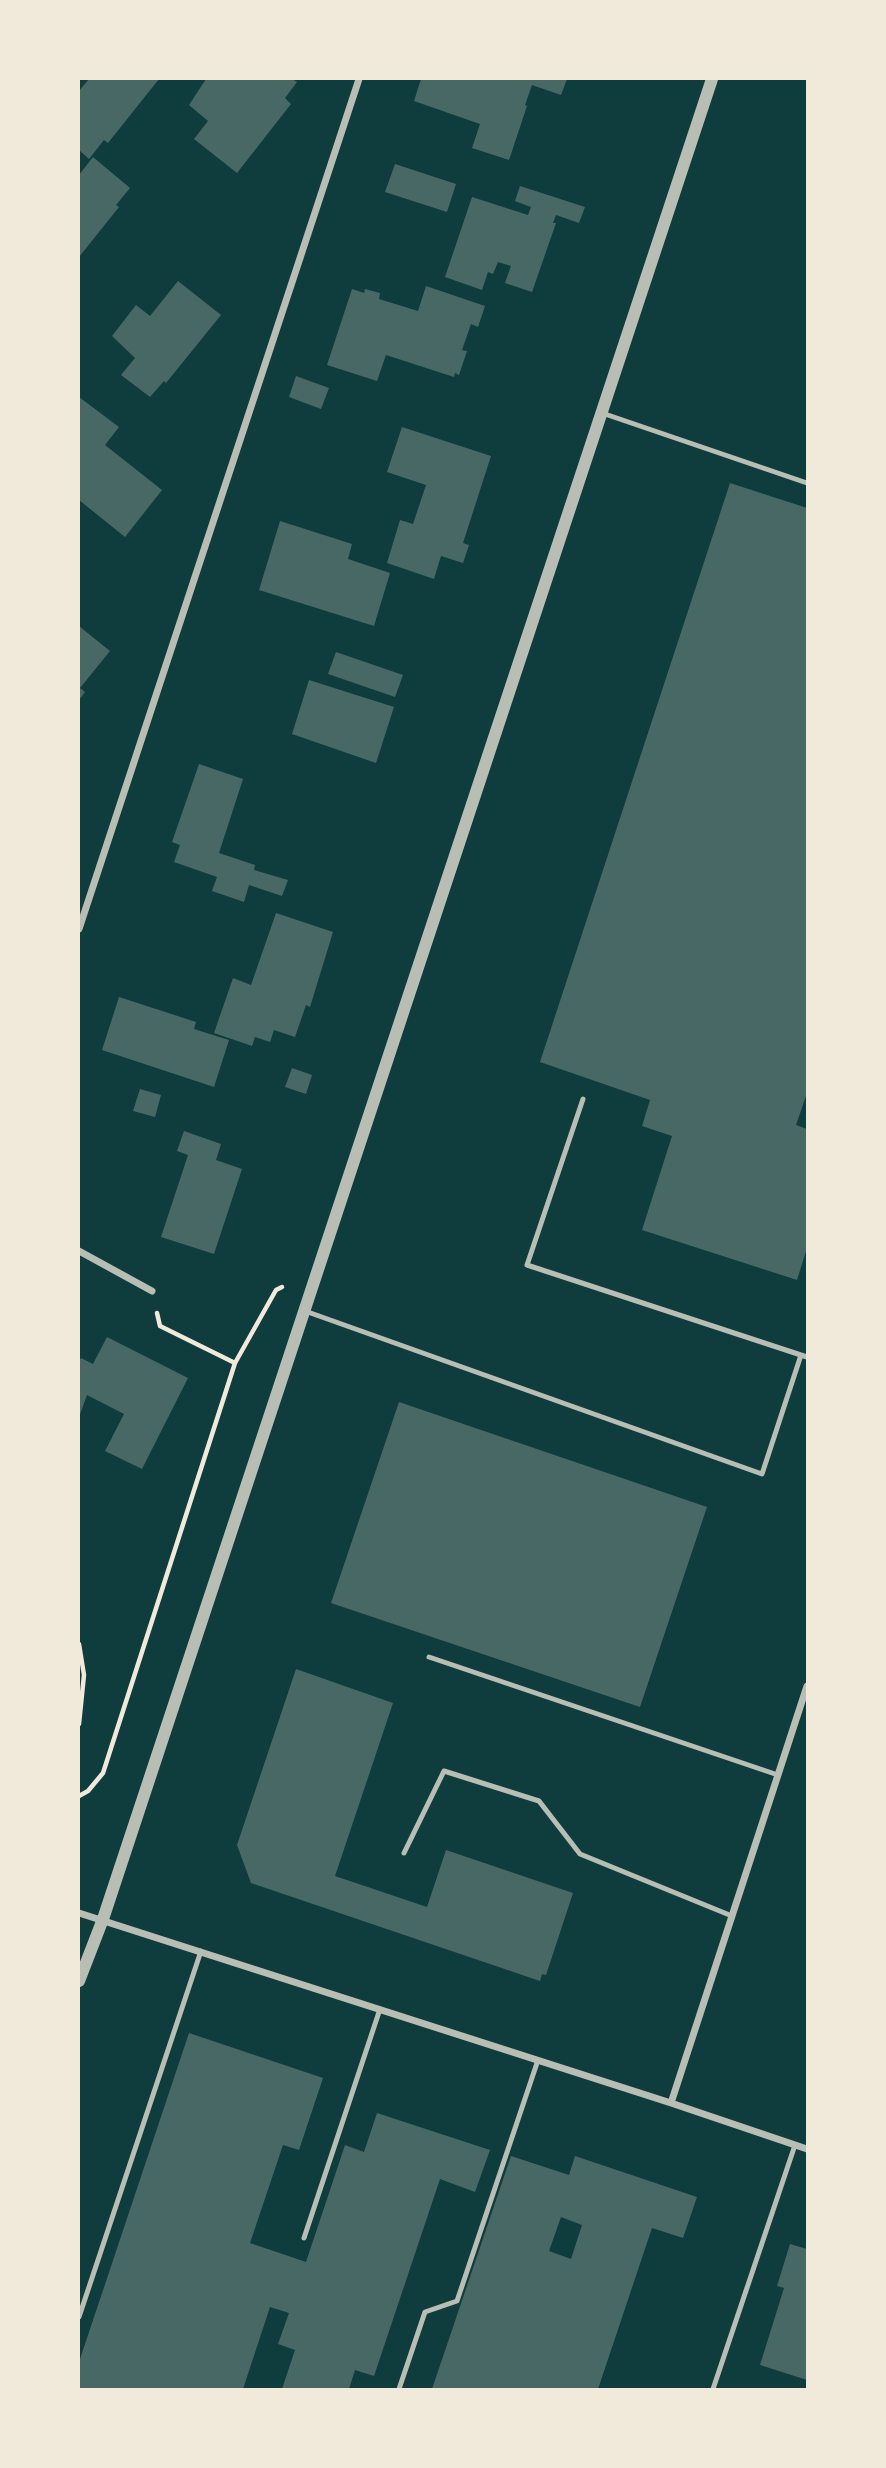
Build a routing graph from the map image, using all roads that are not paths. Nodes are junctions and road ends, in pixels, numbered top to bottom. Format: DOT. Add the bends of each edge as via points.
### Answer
graph roads {
  1 [pos="359,79"];
  2 [pos="712,79"];
  3 [pos="602,413"];
  4 [pos="807,484"];
  5 [pos="79,929"];
  6 [pos="583,1099"];
  7 [pos="79,1251"];
  8 [pos="152,1291"];
  9 [pos="305,1311"];
  10 [pos="804,1356"];
  11 [pos="429,1657"];
  12 [pos="807,1686"];
  13 [pos="778,1775"];
  14 [pos="404,1853"];
  15 [pos="79,1913"];
  16 [pos="732,1916"];
  17 [pos="103,1919"];
  18 [pos="201,1951"];
  19 [pos="79,1982"];
  20 [pos="380,2009"];
  21 [pos="538,2060"];
  22 [pos="671,2103"];
  23 [pos="795,2145"];
  24 [pos="807,2149"];
  25 [pos="303,2238"];
  26 [pos="79,2316"];
  27 [pos="399,2389"];
  28 [pos="713,2389"];
  1 -- 5 [label="street"];
  2 -- 3 [label="street"];
  3 -- 4 [label="lane"];
  3 -- 9 [label="street"];
  6 -- 10 [label="lane" via="527,1265"];
  7 -- 8 [label="street"];
  9 -- 10 [label="lane" via="762,1474"];
  9 -- 17 [label="street"];
  11 -- 13 [label="lane"];
  12 -- 13 [label="street"];
  13 -- 16 [label="street"];
  14 -- 16 [label="lane" via="444,1771 539,1801 580,1854"];
  15 -- 17 [label="street"];
  16 -- 22 [label="street"];
  17 -- 18 [label="street"];
  17 -- 19 [label="street"];
  18 -- 20 [label="street"];
  18 -- 26 [label="lane"];
  20 -- 21 [label="street"];
  20 -- 25 [label="lane"];
  21 -- 22 [label="street"];
  21 -- 27 [label="lane" via="457,2301 425,2312"];
  22 -- 23 [label="street"];
  23 -- 24 [label="street"];
  23 -- 28 [label="lane"];
}
